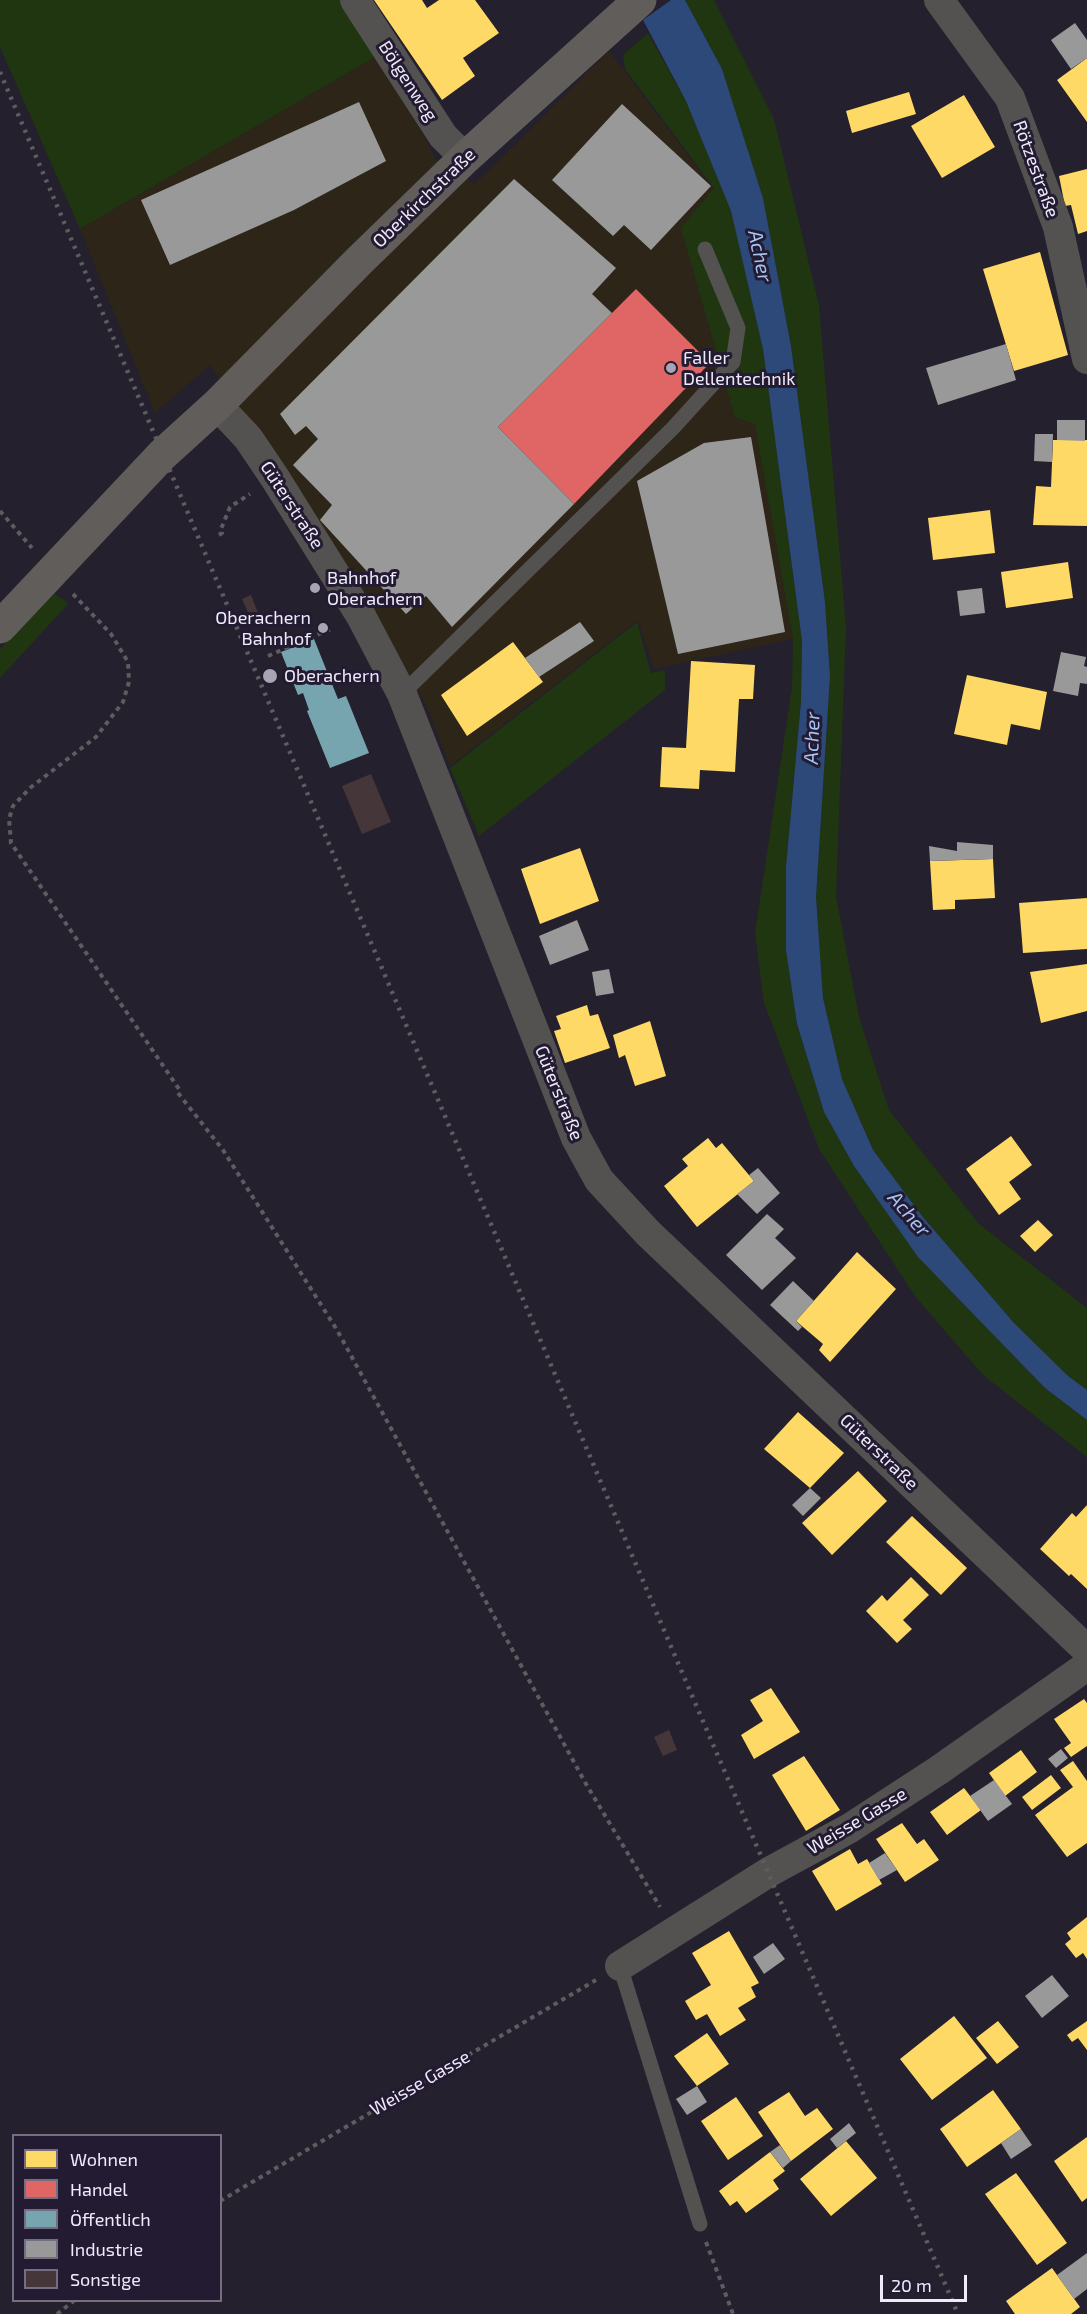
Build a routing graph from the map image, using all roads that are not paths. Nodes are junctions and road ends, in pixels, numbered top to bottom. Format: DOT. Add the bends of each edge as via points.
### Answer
graph roads {
  1 [pos="355,0"];
  2 [pos="939,0"];
  3 [pos="635,4"];
  4 [pos="465,158"];
  5 [pos="705,249"];
  6 [pos="1087,359"];
  7 [pos="217,405"];
  8 [pos="0,627"];
  9 [pos="402,694"];
  10 [pos="1087,1650"];
  11 [pos="1087,1666"];
  12 [pos="620,1966"];
  13 [pos="700,2224"];
  1 -- 4 [label="street, Bölgenweg" via="443,136"];
  2 -- 6 [label="street, Rötzestraße" via="1010,98 1058,227"];
  3 -- 4 [label="main road, Oberkirchstraße"];
  4 -- 7 [label="main road, Oberkirchstraße"];
  5 -- 9 [label="lane" via="738,328 733,362 673,428"];
  7 -- 8 [label="main road, Oberkirchstraße" via="43,561"];
  7 -- 9 [label="street, Güterstraße" via="248,438 281,487 361,616"];
  9 -- 10 [label="street, Güterstraße" via="576,1138 599,1180 657,1241"];
  11 -- 12 [label="street, Weisse Gasse" via="850,1828 768,1872"];
  12 -- 13 [label="lane"];
}
